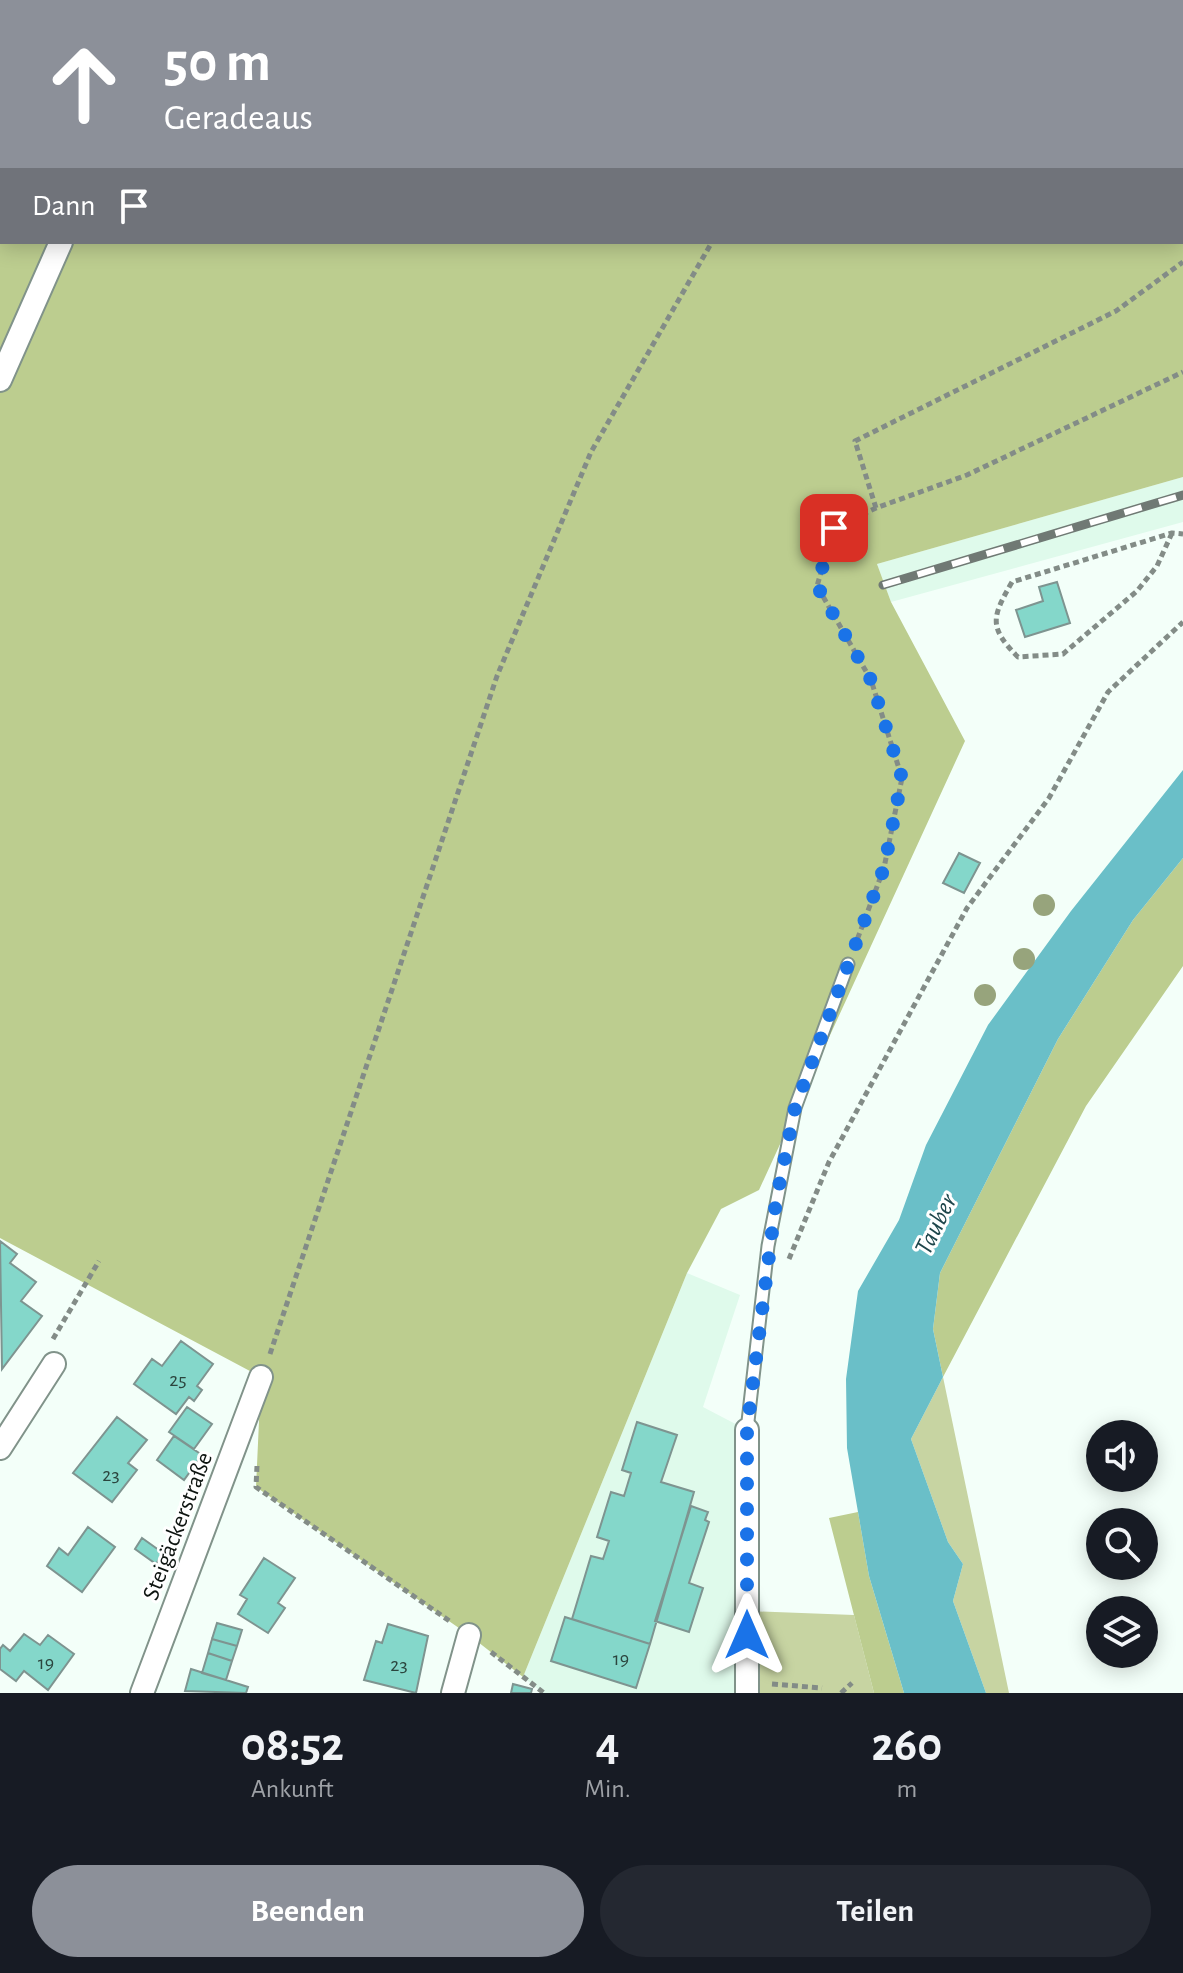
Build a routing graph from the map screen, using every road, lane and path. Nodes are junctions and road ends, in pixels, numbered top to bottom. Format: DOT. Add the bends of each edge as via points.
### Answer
graph roads {
  1 [pos="60,244"];
  2 [pos="711,244"];
  3 [pos="1183,262"];
  4 [pos="1183,372"];
  5 [pos="0,380"];
  6 [pos="876,508"];
  7 [pos="1172,533"];
  8 [pos="1183,534"];
  9 [pos="1183,622"];
  10 [pos="848,964"];
  11 [pos="99,1261"];
  12 [pos="787,1262"];
  13 [pos="54,1364"];
  14 [pos="261,1377"];
  15 [pos="747,1430"];
  16 [pos="0,1448"];
  17 [pos="258,1456"];
  18 [pos="469,1635"];
  19 [pos="852,1683"];
  20 [pos="747,1688"];
  21 [pos="822,1688"];
  22 [pos="142,1693"];
  23 [pos="453,1693"];
  24 [pos="544,1693"];
  25 [pos="841,1693"];
  1 -- 5 [label="street"];
  2 -- 14 [label="path" via="591,452 497,676"];
  3 -- 6 [label="path" via="1116,311 855,441"];
  4 -- 6 [label="path" via="967,475"];
  6 -- 10 [label="path" via="834,528 817,586 871,680 902,778 884,868"];
  7 -- 7 [label="path" via="1157,566 1137,591 1063,654 1018,657 999,638 995,611 1012,582"];
  7 -- 8 [label="path"];
  9 -- 12 [label="path" via="1108,692 1049,798 967,908 829,1162"];
  10 -- 15 [label="lane" via="795,1108 768,1246"];
  11 -- 13 [label="path" via="46,1351"];
  13 -- 16 [label="street"];
  14 -- 22 [label="street, Steigäckerstraße"];
  15 -- 20 [label="street"];
  17 -- 18 [label="path" via="256,1487"];
  18 -- 23 [label="street"];
  18 -- 24 [label="path"];
  19 -- 25 [label="path"];
  20 -- 21 [label="path"];
}
